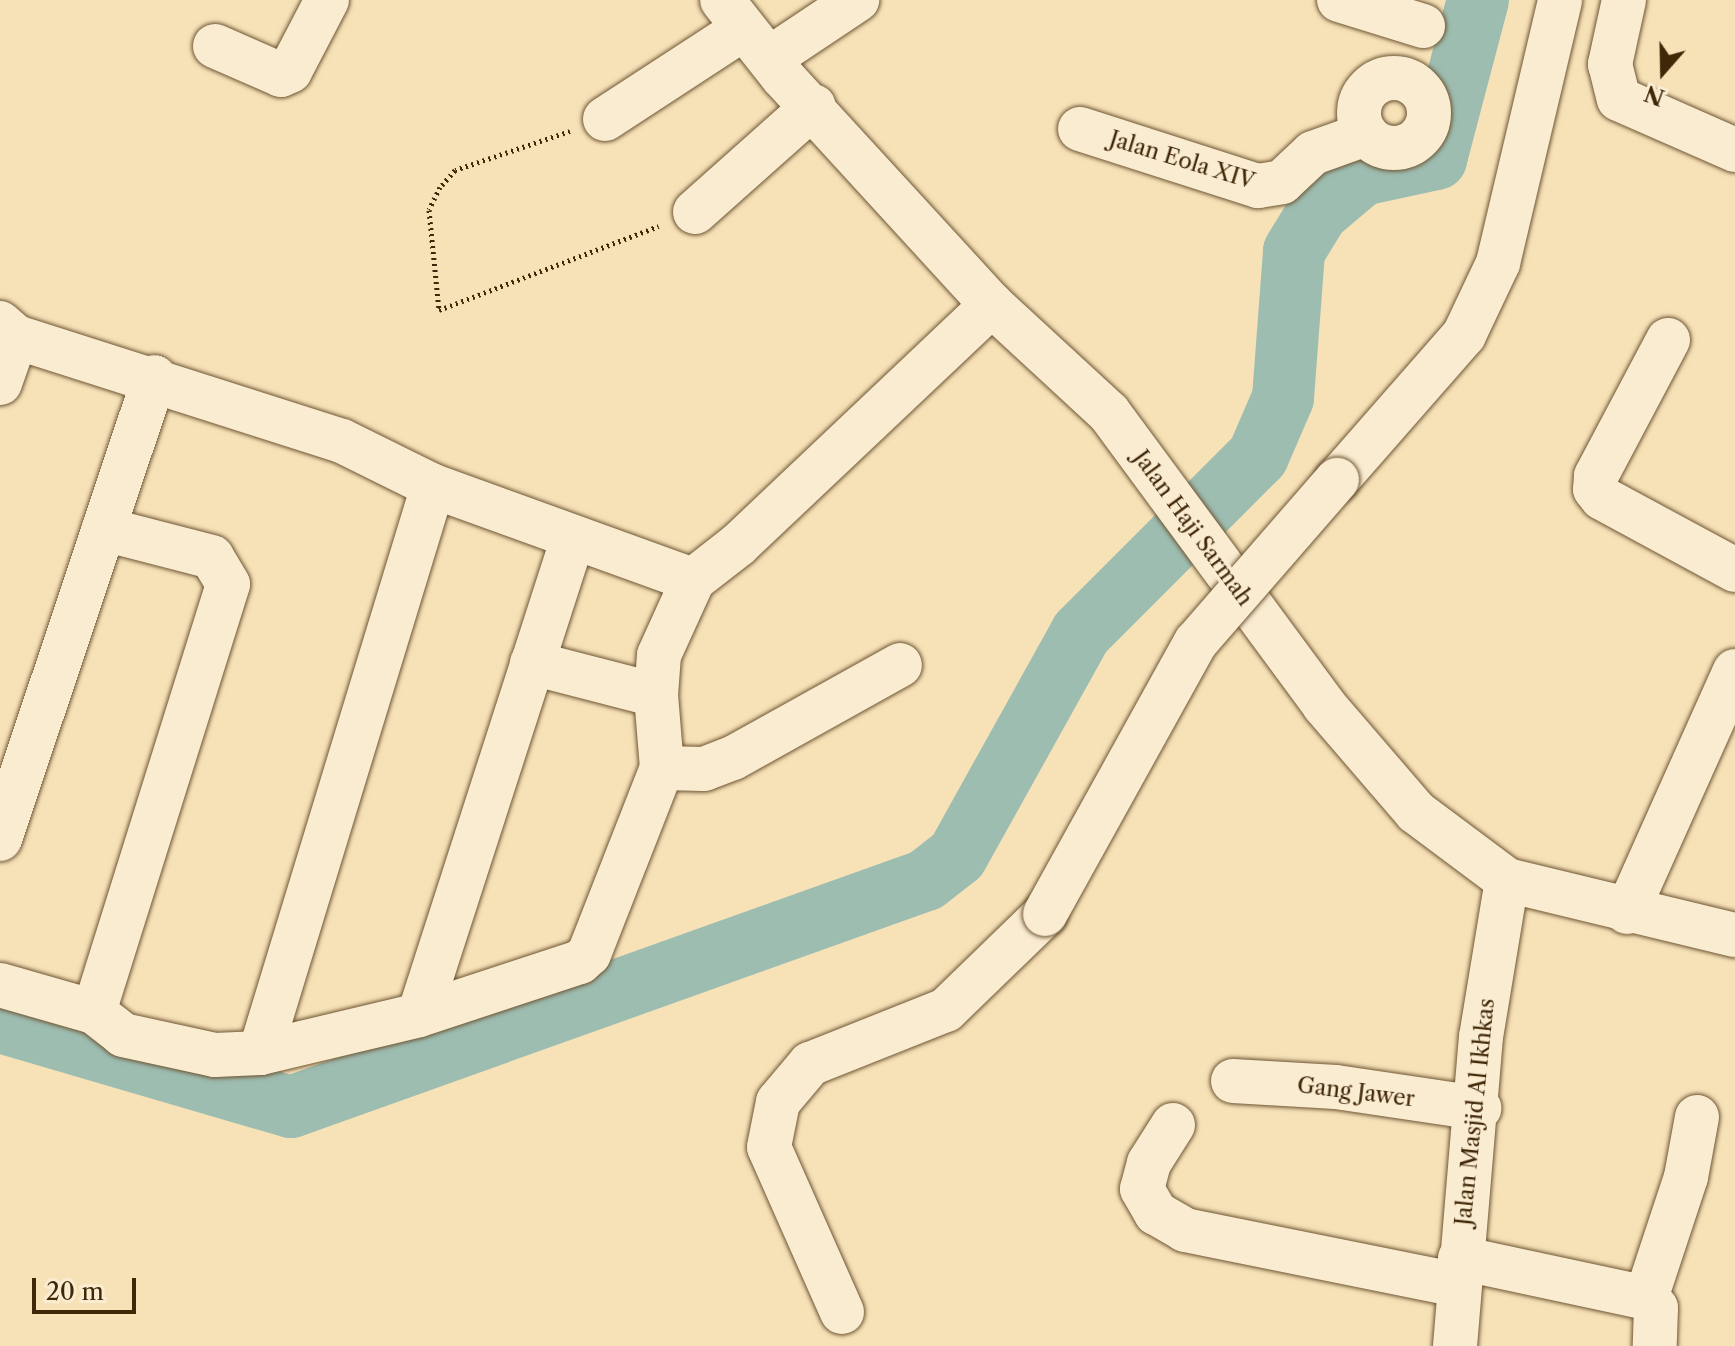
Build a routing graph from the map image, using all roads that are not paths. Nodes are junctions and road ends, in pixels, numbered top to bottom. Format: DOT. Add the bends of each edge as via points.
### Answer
graph roads {
  1 [pos="327,0"];
  2 [pos="857,0"];
  3 [pos="1339,0"];
  4 [pos="1560,0"];
  5 [pos="1624,0"];
  6 [pos="1427,13"];
  7 [pos="745,29"];
  8 [pos="215,46"];
  9 [pos="814,106"];
  10 [pos="605,119"];
  11 [pos="1080,129"];
  12 [pos="1735,150"];
  13 [pos="695,212"];
  14 [pos="992,305"];
  15 [pos="8,330"];
  16 [pos="1668,340"];
  17 [pos="155,377"];
  18 [pos="0,383"];
  19 [pos="433,486"];
  20 [pos="104,529"];
  21 [pos="573,538"];
  22 [pos="1735,570"];
  23 [pos="693,580"];
  24 [pos="532,663"];
  25 [pos="900,665"];
  26 [pos="656,695"];
  27 [pos="1728,700"];
  28 [pos="662,768"];
  29 [pos="0,839"];
  30 [pos="1507,880"];
  31 [pos="1627,912"];
  32 [pos="1735,935"];
  33 [pos="0,985"];
  34 [pos="94,1012"];
  35 [pos="419,1015"];
  36 [pos="260,1053"];
  37 [pos="1233,1081"];
  38 [pos="1479,1108"];
  39 [pos="1697,1117"];
  40 [pos="1173,1125"];
  41 [pos="1460,1272"];
  42 [pos="1646,1298"];
  43 [pos="842,1312"];
  44 [pos="1455,1346"];
  45 [pos="1655,1346"];
  1 -- 8 [label="street" via="290,71 281,75"];
  2 -- 7 [label="street"];
  3 -- 6 [label="street"];
  4 -- 43 [label="street, bridge" via="1498,263 1464,335 1196,642 1045,914 946,1010 810,1064 778,1102 769,1147"];
  5 -- 12 [label="street" via="1610,64 1619,99"];
  6 -- 11 [label="street, Jalan Eola XIV" via="1409,82 1419,90 1429,113 1421,136 1411,144 1387,148 1366,134 1313,153 1282,182 1258,186"];
  7 -- 9 [label="street, Jalan Haji Sarmah"];
  7 -- 10 [label="street"];
  9 -- 13 [label="street"];
  9 -- 14 [label="street, Jalan Haji Sarmah"];
  14 -- 23 [label="street" via="739,544"];
  14 -- 30 [label="street, Jalan Haji Sarmah" via="1109,413 1324,705 1416,812"];
  15 -- 17 [label="street"];
  15 -- 18 [label="street"];
  16 -- 22 [label="street" via="1596,476 1595,489 1602,498"];
  17 -- 19 [label="street" via="342,441"];
  17 -- 20 [label="street"];
  19 -- 21 [label="street"];
  19 -- 36 [label="street"];
  20 -- 29 [label="street"];
  20 -- 34 [label="street" via="212,557 228,584"];
  21 -- 23 [label="street"];
  21 -- 24 [label="street"];
  23 -- 26 [label="street" via="659,655"];
  24 -- 26 [label="street"];
  24 -- 35 [label="street"];
  25 -- 28 [label="street" via="733,758 704,769"];
  26 -- 28 [label="street"];
  27 -- 31 [label="street"];
  28 -- 35 [label="street" via="589,954 567,968"];
  30 -- 31 [label="street, Jalan Haji Sarmah"];
  30 -- 38 [label="street, Jalan Masjid Al Ikhkas" via="1481,1037"];
  31 -- 32 [label="street, Jalan Haji Sarmah"];
  33 -- 34 [label="street"];
  34 -- 36 [label="street" via="123,1035 163,1047 215,1055"];
  35 -- 36 [label="street"];
  37 -- 38 [label="street, Gang Jawer" via="1336,1087"];
  38 -- 41 [label="street, Jalan Masjid Al Ikhkas"];
  39 -- 42 [label="street" via="1686,1177"];
  40 -- 41 [label="street" via="1149,1163 1142,1189 1156,1213 1185,1230"];
  41 -- 42 [label="street"];
  41 -- 44 [label="street, Jalan Masjid Al Ikhkas"];
  42 -- 45 [label="street" via="1656,1308"];
}
